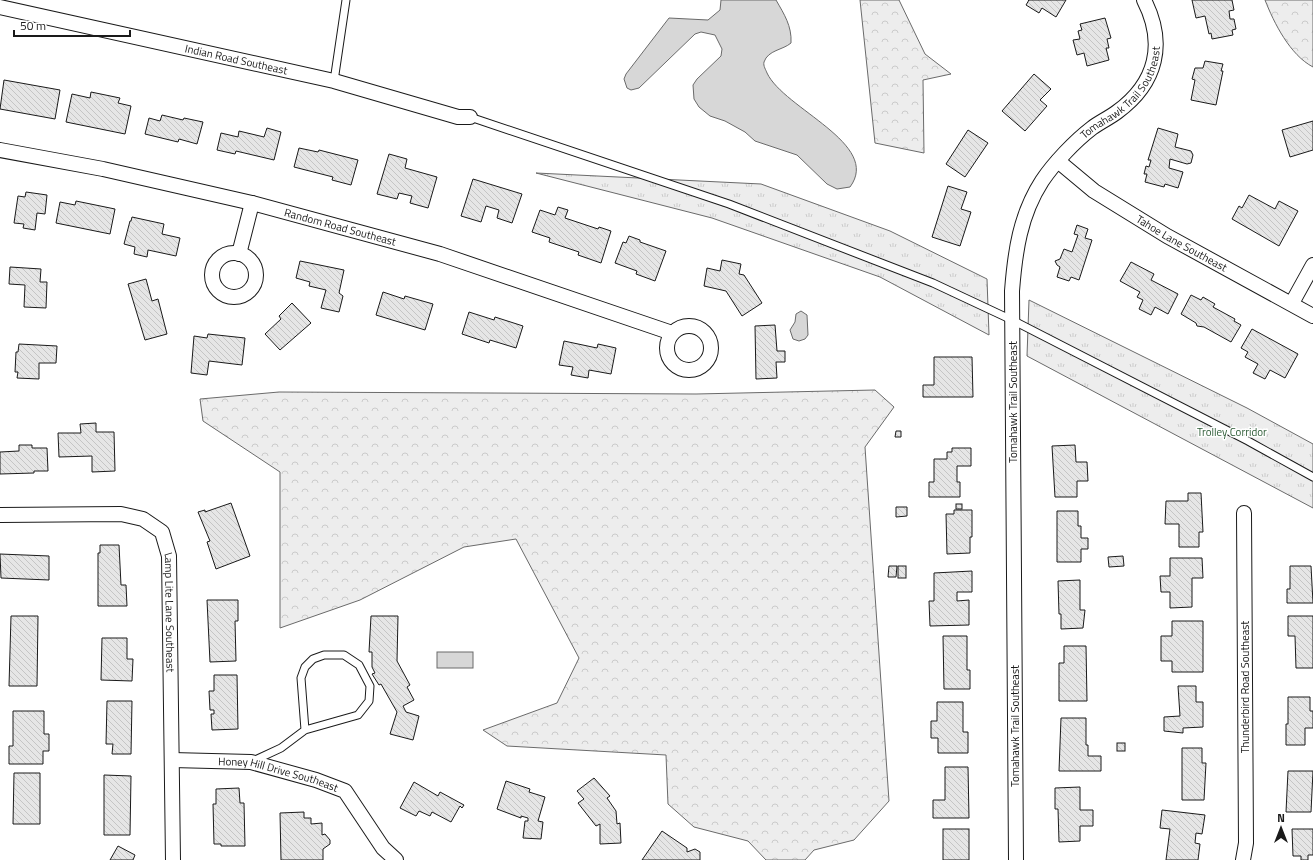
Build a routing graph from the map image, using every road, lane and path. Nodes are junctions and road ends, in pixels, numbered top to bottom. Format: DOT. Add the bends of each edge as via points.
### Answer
graph roads {
  1 [pos="346,0"];
  2 [pos="1144,0"];
  3 [pos="0,7"];
  4 [pos="334,81"];
  5 [pos="470,117"];
  6 [pos="0,150"];
  7 [pos="1058,161"];
  8 [pos="252,203"];
  9 [pos="239,254"];
  10 [pos="1313,265"];
  11 [pos="1292,303"];
  12 [pos="1313,316"];
  13 [pos="1012,320"];
  14 [pos="672,333"];
  15 [pos="1313,477"];
  16 [pos="1244,513"];
  17 [pos="0,514"];
  18 [pos="305,730"];
  19 [pos="172,760"];
  20 [pos="251,762"];
  21 [pos="173,860"];
  22 [pos="396,860"];
  23 [pos="1016,860"];
  24 [pos="1243,860"];
  1 -- 4 [label="lane"];
  2 -- 7 [label="street, Tomahawk Trail Southeast" via="1153,17 1156,44 1152,71 1136,96 1118,112 1091,128"];
  3 -- 4 [label="street, Indian Road Southeast"];
  4 -- 5 [label="street, Indian Road Southeast" via="458,117"];
  5 -- 13 [label="lane" via="729,204 933,283"];
  6 -- 8 [label="street, Random Road Southeast"];
  7 -- 11 [label="street, Tahoe Lane Southeast" via="1094,191 1167,236"];
  7 -- 13 [label="street, Tomahawk Trail Southeast" via="1042,181 1025,212 1015,250"];
  8 -- 9 [label="street"];
  8 -- 14 [label="street, Random Road Southeast" via="440,254"];
  10 -- 11 [label="street"];
  11 -- 12 [label="street, Tahoe Lane Southeast"];
  13 -- 15 [label="lane"];
  13 -- 23 [label="street, Tomahawk Trail Southeast"];
  16 -- 24 [label="street, Thunderbird Road Southeast" via="1246,843"];
  17 -- 19 [label="street, Lamp Lite Lane Southeast" via="121,514 143,519 162,532 169,556"];
  18 -- 18 [label="lane" via="358,715 369,701 370,686 358,665 344,655 324,655 313,659 305,667 301,678"];
  18 -- 20 [label="lane" via="281,748"];
  19 -- 20 [label="street, Honey Hill Drive Southeast"];
  19 -- 21 [label="street, Lamp Lite Lane Southeast"];
  20 -- 22 [label="street, Honey Hill Drive Southeast" via="345,791 383,848"];
}
